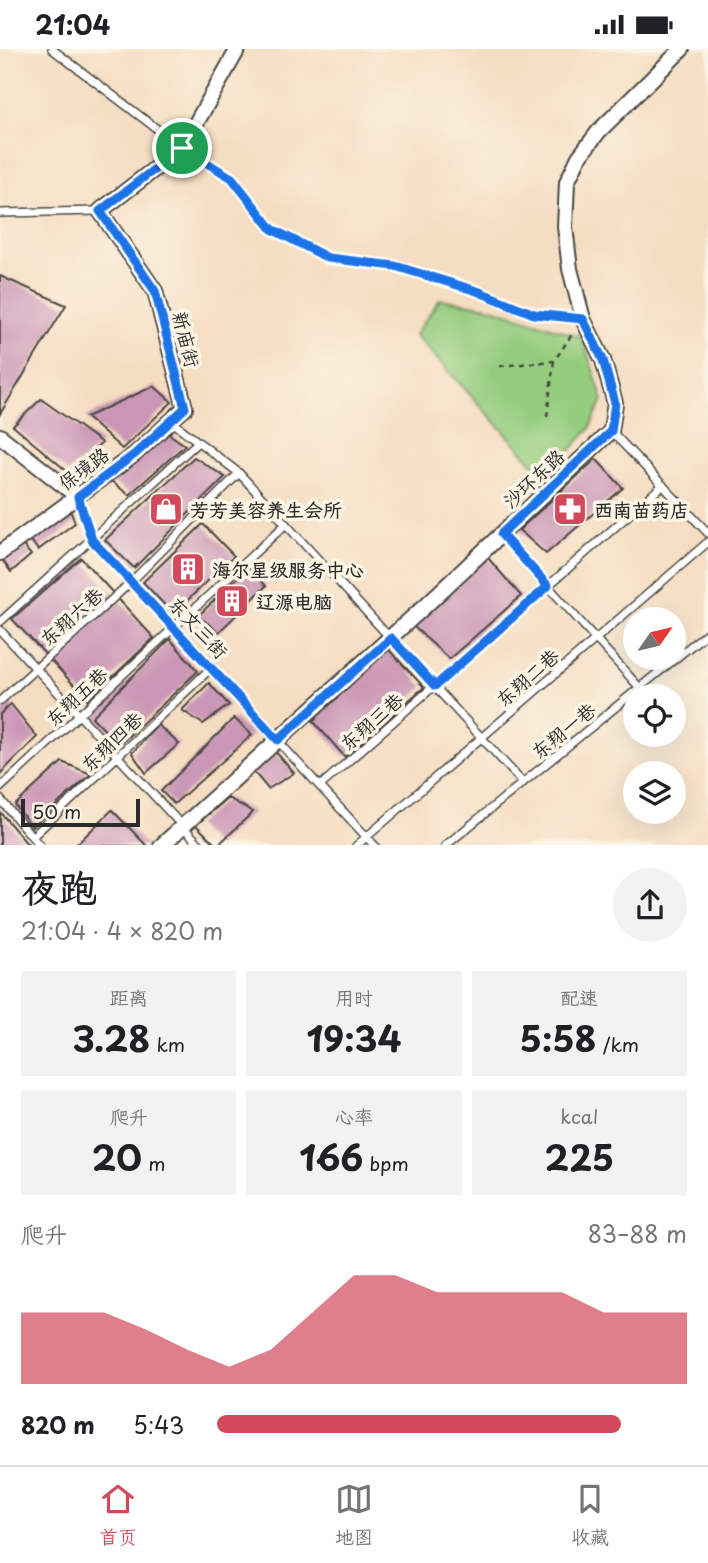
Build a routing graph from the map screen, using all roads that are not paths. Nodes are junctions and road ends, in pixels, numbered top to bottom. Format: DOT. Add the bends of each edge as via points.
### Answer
graph roads {
  1 [pos="52,49"];
  2 [pos="238,49"];
  3 [pos="682,49"];
  4 [pos="182,148"];
  5 [pos="100,211"];
  6 [pos="0,213"];
  7 [pos="583,319"];
  8 [pos="185,408"];
  9 [pos="171,421"];
  10 [pos="611,431"];
  11 [pos="0,436"];
  12 [pos="198,442"];
  13 [pos="239,473"];
  14 [pos="663,485"];
  15 [pos="78,497"];
  16 [pos="286,524"];
  17 [pos="708,533"];
  18 [pos="501,534"];
  19 [pos="92,540"];
  20 [pos="708,542"];
  21 [pos="2,546"];
  22 [pos="131,582"];
  23 [pos="548,586"];
  24 [pos="0,622"];
  25 [pos="173,628"];
  26 [pos="0,630"];
  27 [pos="708,632"];
  28 [pos="391,638"];
  29 [pos="211,668"];
  30 [pos="636,684"];
  31 [pos="645,684"];
  32 [pos="435,686"];
  33 [pos="0,701"];
  34 [pos="623,702"];
  35 [pos="481,737"];
  36 [pos="278,740"];
  37 [pos="523,783"];
  38 [pos="320,786"];
  39 [pos="0,788"];
  40 [pos="0,799"];
  41 [pos="184,825"];
  42 [pos="367,836"];
  43 [pos="33,837"];
  44 [pos="40,845"];
  45 [pos="161,845"];
  46 [pos="201,845"];
  47 [pos="356,845"];
  48 [pos="375,845"];
  49 [pos="445,845"];
  1 -- 4 [label="lane"];
  2 -- 4 [label="street"];
  3 -- 7 [label="street" via="599,131 567,182 565,227"];
  4 -- 5 [label="street"];
  4 -- 7 [label="lane" via="232,178 272,229 328,258 395,266 534,314"];
  5 -- 6 [label="lane"];
  5 -- 8 [label="street, 新庙街" via="155,291"];
  7 -- 10 [label="street" via="603,360 615,403"];
  8 -- 9 [label="street, 保境路"];
  9 -- 12 [label="lane"];
  9 -- 15 [label="street, 保境路"];
  10 -- 14 [label="lane"];
  10 -- 18 [label="street, 沙环东路"];
  11 -- 15 [label="street"];
  12 -- 13 [label="lane"];
  12 -- 19 [label="lane"];
  13 -- 16 [label="lane"];
  13 -- 22 [label="lane, 东翔六巷"];
  14 -- 17 [label="lane"];
  14 -- 23 [label="lane, 东翔三巷"];
  15 -- 19 [label="lane, 东文三街"];
  15 -- 21 [label="street, 保境路"];
  16 -- 25 [label="lane, 东翔五巷"];
  16 -- 28 [label="lane"];
  18 -- 23 [label="lane"];
  18 -- 28 [label="street, 沙环东路"];
  19 -- 22 [label="lane, 东文三街"];
  19 -- 24 [label="lane"];
  20 -- 35 [label="lane, 东翔二巷"];
  22 -- 25 [label="lane, 东文三街"];
  22 -- 33 [label="lane, 东翔六巷"];
  23 -- 30 [label="lane"];
  23 -- 32 [label="lane, 东翔三巷"];
  25 -- 29 [label="lane, 东文三街"];
  25 -- 39 [label="lane, 东翔五巷"];
  26 -- 41 [label="lane"];
  27 -- 31 [label="lane, 东翔一巷"];
  28 -- 32 [label="lane"];
  28 -- 36 [label="street, 沙环东路"];
  29 -- 36 [label="lane, 东文三街"];
  29 -- 43 [label="lane, 东翔四巷"];
  32 -- 35 [label="lane"];
  32 -- 38 [label="lane, 东翔三巷"];
  34 -- 37 [label="lane, 东翔一巷"];
  35 -- 37 [label="lane"];
  35 -- 42 [label="lane, 东翔二巷"];
  36 -- 38 [label="lane, 东文三街"];
  36 -- 41 [label="street, 沙环东路"];
  37 -- 49 [label="lane, 东翔一巷"];
  38 -- 42 [label="lane, 东文三街"];
  40 -- 43 [label="lane"];
  41 -- 45 [label="street, 沙环东路"];
  41 -- 46 [label="lane"];
  42 -- 47 [label="lane, 东翔二巷"];
  42 -- 48 [label="lane, 东文三街"];
  43 -- 44 [label="lane"];
}
